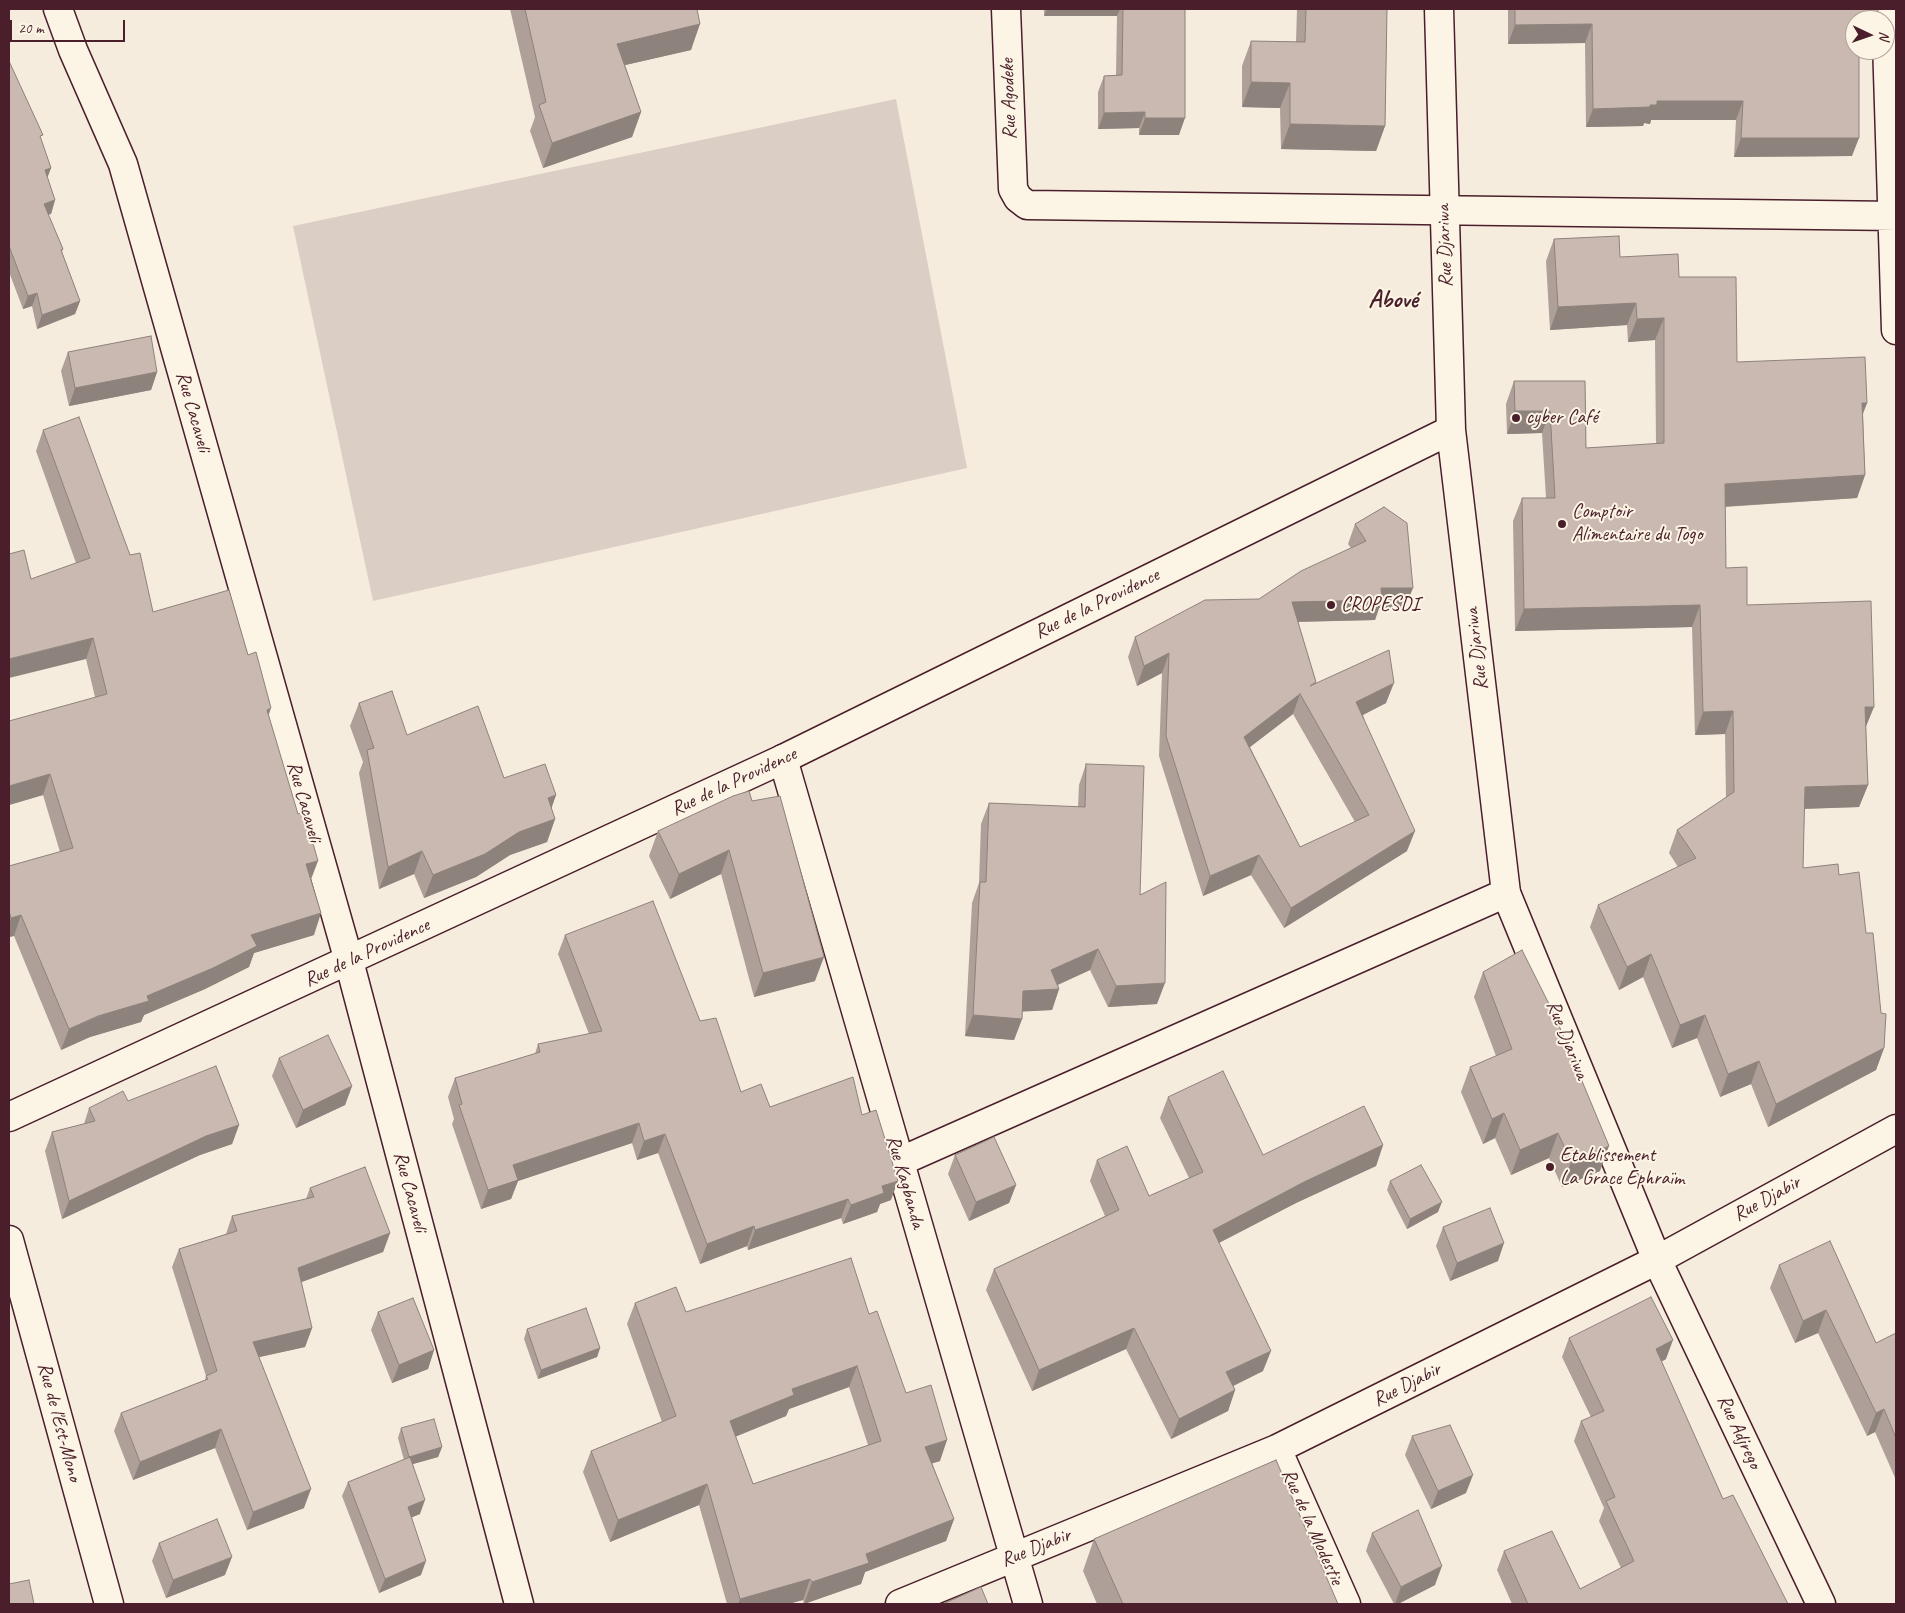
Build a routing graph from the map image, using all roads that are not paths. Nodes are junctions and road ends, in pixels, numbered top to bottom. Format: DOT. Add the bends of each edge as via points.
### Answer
graph roads {
  1 [pos="58,9"];
  2 [pos="1006,9"];
  3 [pos="1440,9"];
  4 [pos="1886,9"];
  5 [pos="1444,209"];
  6 [pos="1894,216"];
  7 [pos="1896,330"];
  8 [pos="1450,430"];
  9 [pos="783,759"];
  10 [pos="1506,893"];
  11 [pos="349,961"];
  12 [pos="9,1117"];
  13 [pos="1896,1128"];
  14 [pos="899,1162"];
  15 [pos="9,1240"];
  16 [pos="1658,1260"];
  17 [pos="1277,1449"];
  18 [pos="1014,1556"];
  19 [pos="109,1604"];
  20 [pos="519,1604"];
  21 [pos="900,1604"];
  22 [pos="1028,1604"];
  23 [pos="1346,1604"];
  24 [pos="1821,1604"];
  1 -- 11 [label="street, Rue Cacaveli" via="123,164"];
  2 -- 5 [label="street, Rue Agodeke" via="1013,189 1027,205"];
  3 -- 5 [label="street, Rue Djariwa"];
  4 -- 6 [label="street"];
  5 -- 6 [label="street"];
  5 -- 8 [label="street, Rue Djariwa"];
  6 -- 7 [label="street"];
  8 -- 9 [label="street, Rue de la Providence"];
  8 -- 10 [label="street, Rue Djariwa"];
  9 -- 11 [label="street, Rue de la Providence"];
  9 -- 14 [label="street, Rue Kagbanda"];
  10 -- 14 [label="street"];
  10 -- 16 [label="street, Rue Djariwa"];
  11 -- 12 [label="street, Rue de la Providence"];
  11 -- 20 [label="street, Rue Cacaveli"];
  13 -- 16 [label="street, Rue Djabir"];
  14 -- 18 [label="street, Rue Kagbanda"];
  15 -- 19 [label="street, Rue de l'Est-Mono"];
  16 -- 17 [label="street, Rue Djabir"];
  16 -- 24 [label="street, Rue Adjrego"];
  17 -- 18 [label="street, Rue Djabir"];
  17 -- 23 [label="street, Rue de la Modestie"];
  18 -- 21 [label="street, Rue Djabir"];
  18 -- 22 [label="street, Rue Kagbanda"];
}
